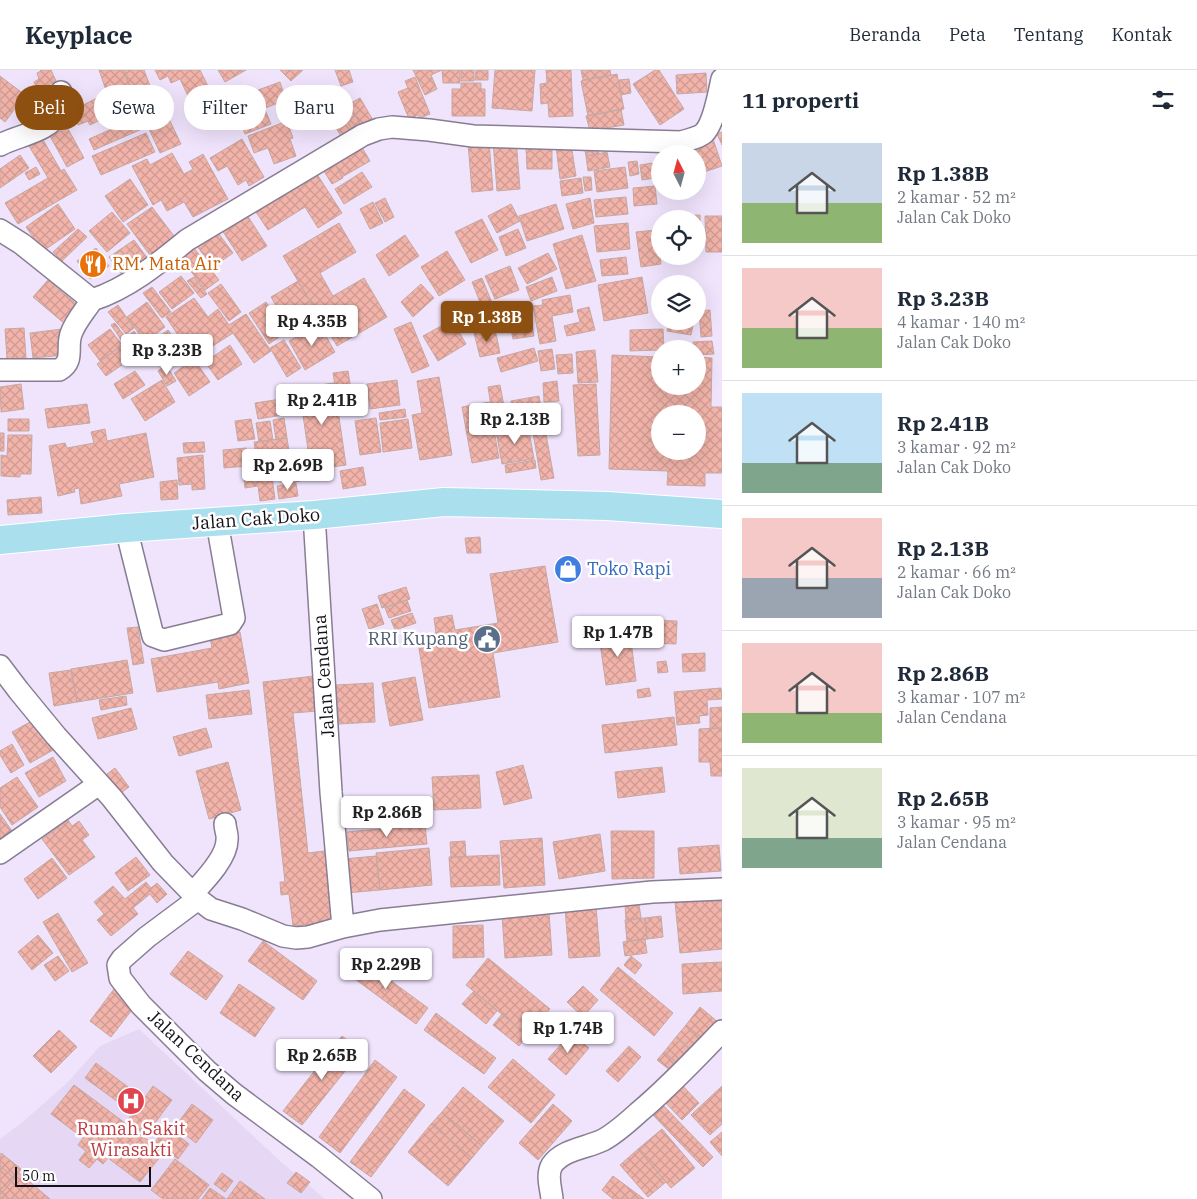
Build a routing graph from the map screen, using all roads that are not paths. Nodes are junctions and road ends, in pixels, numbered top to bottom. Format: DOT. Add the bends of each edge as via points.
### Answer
graph roads {
  1 [pos="722,80"];
  2 [pos="37,130"];
  3 [pos="713,131"];
  4 [pos="0,145"];
  5 [pos="0,230"];
  6 [pos="92,300"];
  7 [pos="0,370"];
  8 [pos="722,514"];
  9 [pos="314,515"];
  10 [pos="217,522"];
  11 [pos="126,528"];
  12 [pos="1,544"];
  13 [pos="0,666"];
  14 [pos="99,784"];
  15 [pos="225,824"];
  16 [pos="0,853"];
  17 [pos="722,889"];
  18 [pos="196,896"];
  19 [pos="344,927"];
  20 [pos="722,1031"];
  21 [pos="371,1199"];
  22 [pos="552,1199"];
  1 -- 3 [label="street" via="709,125"];
  2 -- 4 [label="street"];
  3 -- 6 [label="street" via="681,142 473,136 392,127 379,129 363,135 188,240 108,295"];
  5 -- 6 [label="street"];
  6 -- 7 [label="street" via="70,336 69,361 65,367 59,370"];
  8 -- 9 [label="main road, Jalan Cak Doko" via="607,506 444,502"];
  9 -- 10 [label="main road, Jalan Cak Doko"];
  9 -- 19 [label="street, Jalan Cendana" via="331,792"];
  10 -- 11 [label="main road, Jalan Cak Doko"];
  10 -- 11 [label="street" via="234,618 230,624 164,640 153,636"];
  11 -- 12 [label="main road, Jalan Cak Doko"];
  13 -- 14 [label="street"];
  14 -- 16 [label="street"];
  14 -- 18 [label="street" via="164,863"];
  15 -- 18 [label="street, Jalan Cendana" via="228,840 224,852"];
  17 -- 19 [label="street" via="652,892 380,920"];
  18 -- 19 [label="street" via="211,909 282,936 308,937"];
  18 -- 21 [label="street, Jalan Cendana" via="122,959 118,965 120,978 206,1071"];
  20 -- 22 [label="street" via="660,1094 622,1127 607,1138 561,1156 549,1175"];
}
